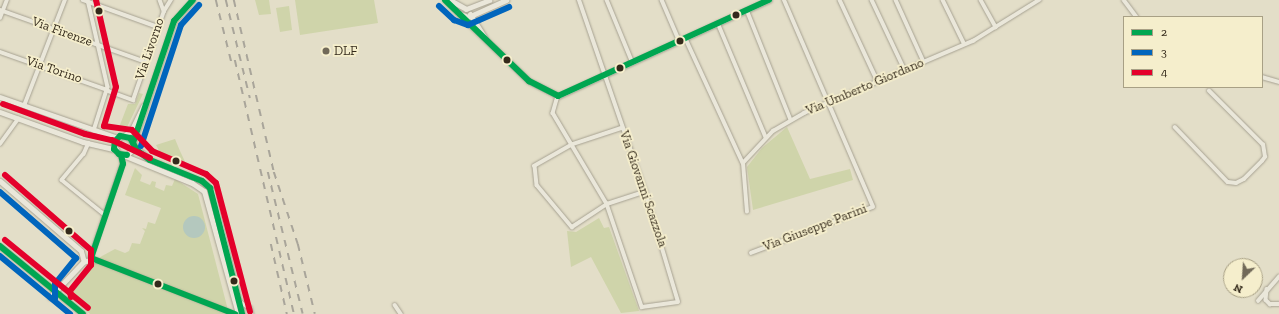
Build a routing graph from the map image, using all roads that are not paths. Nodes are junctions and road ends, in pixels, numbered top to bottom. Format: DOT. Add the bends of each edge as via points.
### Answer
graph roads {
  1 [pos="7,0"];
  2 [pos="65,0"];
  3 [pos="82,0"];
  4 [pos="160,0"];
  5 [pos="171,0"];
  6 [pos="193,0"];
  7 [pos="445,0"];
  8 [pos="450,0"];
  9 [pos="489,0"];
  10 [pos="506,0"];
  11 [pos="579,0"];
  12 [pos="607,0"];
  13 [pos="662,0"];
  14 [pos="769,0"];
  15 [pos="784,0"];
  16 [pos="840,0"];
  17 [pos="872,0"];
  18 [pos="896,0"];
  19 [pos="943,0"];
  20 [pos="981,0"];
  21 [pos="1039,0"];
  22 [pos="1124,0"];
  23 [pos="88,1"];
  24 [pos="462,8"];
  25 [pos="485,9"];
  26 [pos="1,10"];
  27 [pos="747,10"];
  28 [pos="164,11"];
  29 [pos="458,13"];
  30 [pos="472,16"];
  31 [pos="1136,16"];
  32 [pos="0,18"];
  33 [pos="718,24"];
  34 [pos="478,26"];
  35 [pos="158,27"];
  36 [pos="996,27"];
  37 [pos="54,29"];
  38 [pos="686,39"];
  39 [pos="486,40"];
  40 [pos="680,42"];
  41 [pos="964,43"];
  42 [pos="99,46"];
  43 [pos="0,52"];
  44 [pos="146,62"];
  45 [pos="924,62"];
  46 [pos="633,63"];
  47 [pos="41,66"];
  48 [pos="905,70"];
  49 [pos="606,76"];
  50 [pos="1263,77"];
  51 [pos="878,82"];
  52 [pos="1279,82"];
  53 [pos="108,90"];
  54 [pos="150,90"];
  55 [pos="1209,91"];
  56 [pos="558,96"];
  57 [pos="0,97"];
  58 [pos="133,100"];
  59 [pos="828,102"];
  60 [pos="24,106"];
  61 [pos="0,112"];
  62 [pos="18,119"];
  63 [pos="791,120"];
  64 [pos="1175,127"];
  65 [pos="623,128"];
  66 [pos="94,131"];
  67 [pos="120,137"];
  68 [pos="766,137"];
  69 [pos="89,143"];
  70 [pos="0,144"];
  71 [pos="133,144"];
  72 [pos="572,145"];
  73 [pos="114,148"];
  74 [pos="124,155"];
  75 [pos="743,163"];
  76 [pos="0,181"];
  77 [pos="645,192"];
  78 [pos="607,204"];
  79 [pos="27,205"];
  80 [pos="38,208"];
  81 [pos="747,212"];
  82 [pos="104,214"];
  83 [pos="78,248"];
  84 [pos="1,249"];
  85 [pos="92,250"];
  86 [pos="751,253"];
  87 [pos="95,260"];
  88 [pos="84,262"];
  89 [pos="1279,277"];
  90 [pos="62,286"];
  91 [pos="1267,288"];
  92 [pos="56,292"];
  93 [pos="50,297"];
  94 [pos="63,298"];
  95 [pos="239,300"];
  96 [pos="1258,301"];
  97 [pos="1279,304"];
  98 [pos="395,305"];
  99 [pos="83,314"];
  100 [pos="236,314"];
  101 [pos="242,314"];
  102 [pos="252,314"];
  103 [pos="401,314"];
  1 -- 26 [label="street"];
  2 -- 37 [label="street"];
  3 -- 23 [label="street"];
  4 -- 28 [label="street"];
  5 -- 28 [label="street, Via Livorno"];
  6 -- 54 [label="main road" via="174,21"];
  7 -- 29 [label="main road"];
  8 -- 24 [label="main road"];
  9 -- 24 [label="main road"];
  10 -- 25 [label="main road"];
  11 -- 49 [label="street, Via Giovanni Scazzola"];
  12 -- 46 [label="street"];
  13 -- 40 [label="street"];
  14 -- 27 [label="main road"];
  15 -- 59 [label="street, Via Giuseppe Parini"];
  16 -- 51 [label="street"];
  17 -- 48 [label="street"];
  18 -- 45 [label="street"];
  19 -- 41 [label="street"];
  20 -- 36 [label="street"];
  21 -- 36 [label="street, Via Umberto Giordano"];
  22 -- 31 [label="street"];
  23 -- 35 [label="street"];
  23 -- 42 [label="street"];
  24 -- 30 [label="main road"];
  25 -- 30 [label="main road"];
  25 -- 34 [label="main road" via="477,17"];
  26 -- 32 [label="street"];
  26 -- 37 [label="street, Via Firenze"];
  27 -- 33 [label="main road"];
  27 -- 63 [label="street"];
  28 -- 35 [label="street, Via Livorno"];
  29 -- 30 [label="main road"];
  29 -- 39 [label="main road"];
  30 -- 34 [label="main road"];
  33 -- 38 [label="main road"];
  33 -- 68 [label="street"];
  34 -- 39 [label="main road"];
  35 -- 44 [label="street, Via Livorno"];
  36 -- 41 [label="street, Via Umberto Giordano" via="973,41"];
  37 -- 42 [label="street, Via Firenze"];
  37 -- 47 [label="street"];
  38 -- 40 [label="main road"];
  38 -- 75 [label="street"];
  39 -- 56 [label="main road" via="531,83"];
  40 -- 46 [label="main road"];
  41 -- 45 [label="street, Via Umberto Giordano"];
  42 -- 44 [label="street, Via Firenze"];
  42 -- 53 [label="street"];
  43 -- 47 [label="street, Via Torino"];
  44 -- 58 [label="street, Via Livorno"];
  45 -- 48 [label="street, Via Umberto Giordano"];
  46 -- 49 [label="main road"];
  47 -- 53 [label="street, Via Torino"];
  47 -- 60 [label="street"];
  48 -- 51 [label="street, Via Umberto Giordano"];
  49 -- 56 [label="main road"];
  49 -- 65 [label="street, Via Giovanni Scazzola"];
  50 -- 52 [label="street"];
  51 -- 59 [label="street, Via Umberto Giordano"];
  53 -- 58 [label="street, Via Torino"];
  53 -- 66 [label="street"];
  54 -- 67 [label="main road" via="131,131"];
  54 -- 71 [label="main road"];
  55 -- 64 [label="street" via="1262,146 1265,157 1262,161 1244,179 1236,183 1228,182"];
  56 -- 72 [label="street" via="553,113"];
  57 -- 60 [label="main road"];
  59 -- 63 [label="street, Via Umberto Giordano"];
  59 -- 86 [label="street, Via Giuseppe Parini" via="873,207"];
  60 -- 66 [label="main road"];
  61 -- 62 [label="main road"];
  62 -- 69 [label="main road"];
  62 -- 70 [label="street"];
  63 -- 68 [label="street, Via Umberto Giordano"];
  65 -- 72 [label="street"];
  65 -- 77 [label="street, Via Giovanni Scazzola"];
  66 -- 67 [label="main road"];
  67 -- 71 [label="main road"];
  67 -- 73 [label="main road"];
  68 -- 75 [label="street, Via Umberto Giordano"];
  69 -- 73 [label="main road"];
  69 -- 82 [label="street" via="84,154 62,180"];
  71 -- 74 [label="main road"];
  71 -- 95 [label="main road" via="150,160 202,181 211,189"];
  72 -- 78 [label="street"];
  72 -- 78 [label="street" via="535,166 537,185 572,226"];
  73 -- 74 [label="main road"];
  74 -- 82 [label="street"];
  74 -- 100 [label="main road" via="195,184 204,191"];
  75 -- 81 [label="street"];
  76 -- 79 [label="main road"];
  77 -- 78 [label="street"];
  77 -- 78 [label="street, Via Giovanni Scazzola" via="678,302 642,307"];
  79 -- 80 [label="street"];
  79 -- 83 [label="main road"];
  82 -- 85 [label="street"];
  83 -- 85 [label="street" via="87,253"];
  83 -- 88 [label="main road" via="84,254"];
  84 -- 92 [label="main road"];
  85 -- 87 [label="street" via="90,257"];
  87 -- 88 [label="main road"];
  87 -- 100 [label="street"];
  88 -- 90 [label="main road"];
  89 -- 91 [label="street"];
  90 -- 92 [label="main road"];
  90 -- 94 [label="main road"];
  91 -- 96 [label="street"];
  91 -- 97 [label="street" via="1266,300 1270,304"];
  92 -- 93 [label="main road"];
  92 -- 94 [label="main road"];
  94 -- 99 [label="main road"];
  95 -- 101 [label="main road"];
  95 -- 102 [label="street" via="250,308"];
  98 -- 103 [label="street"];
}
